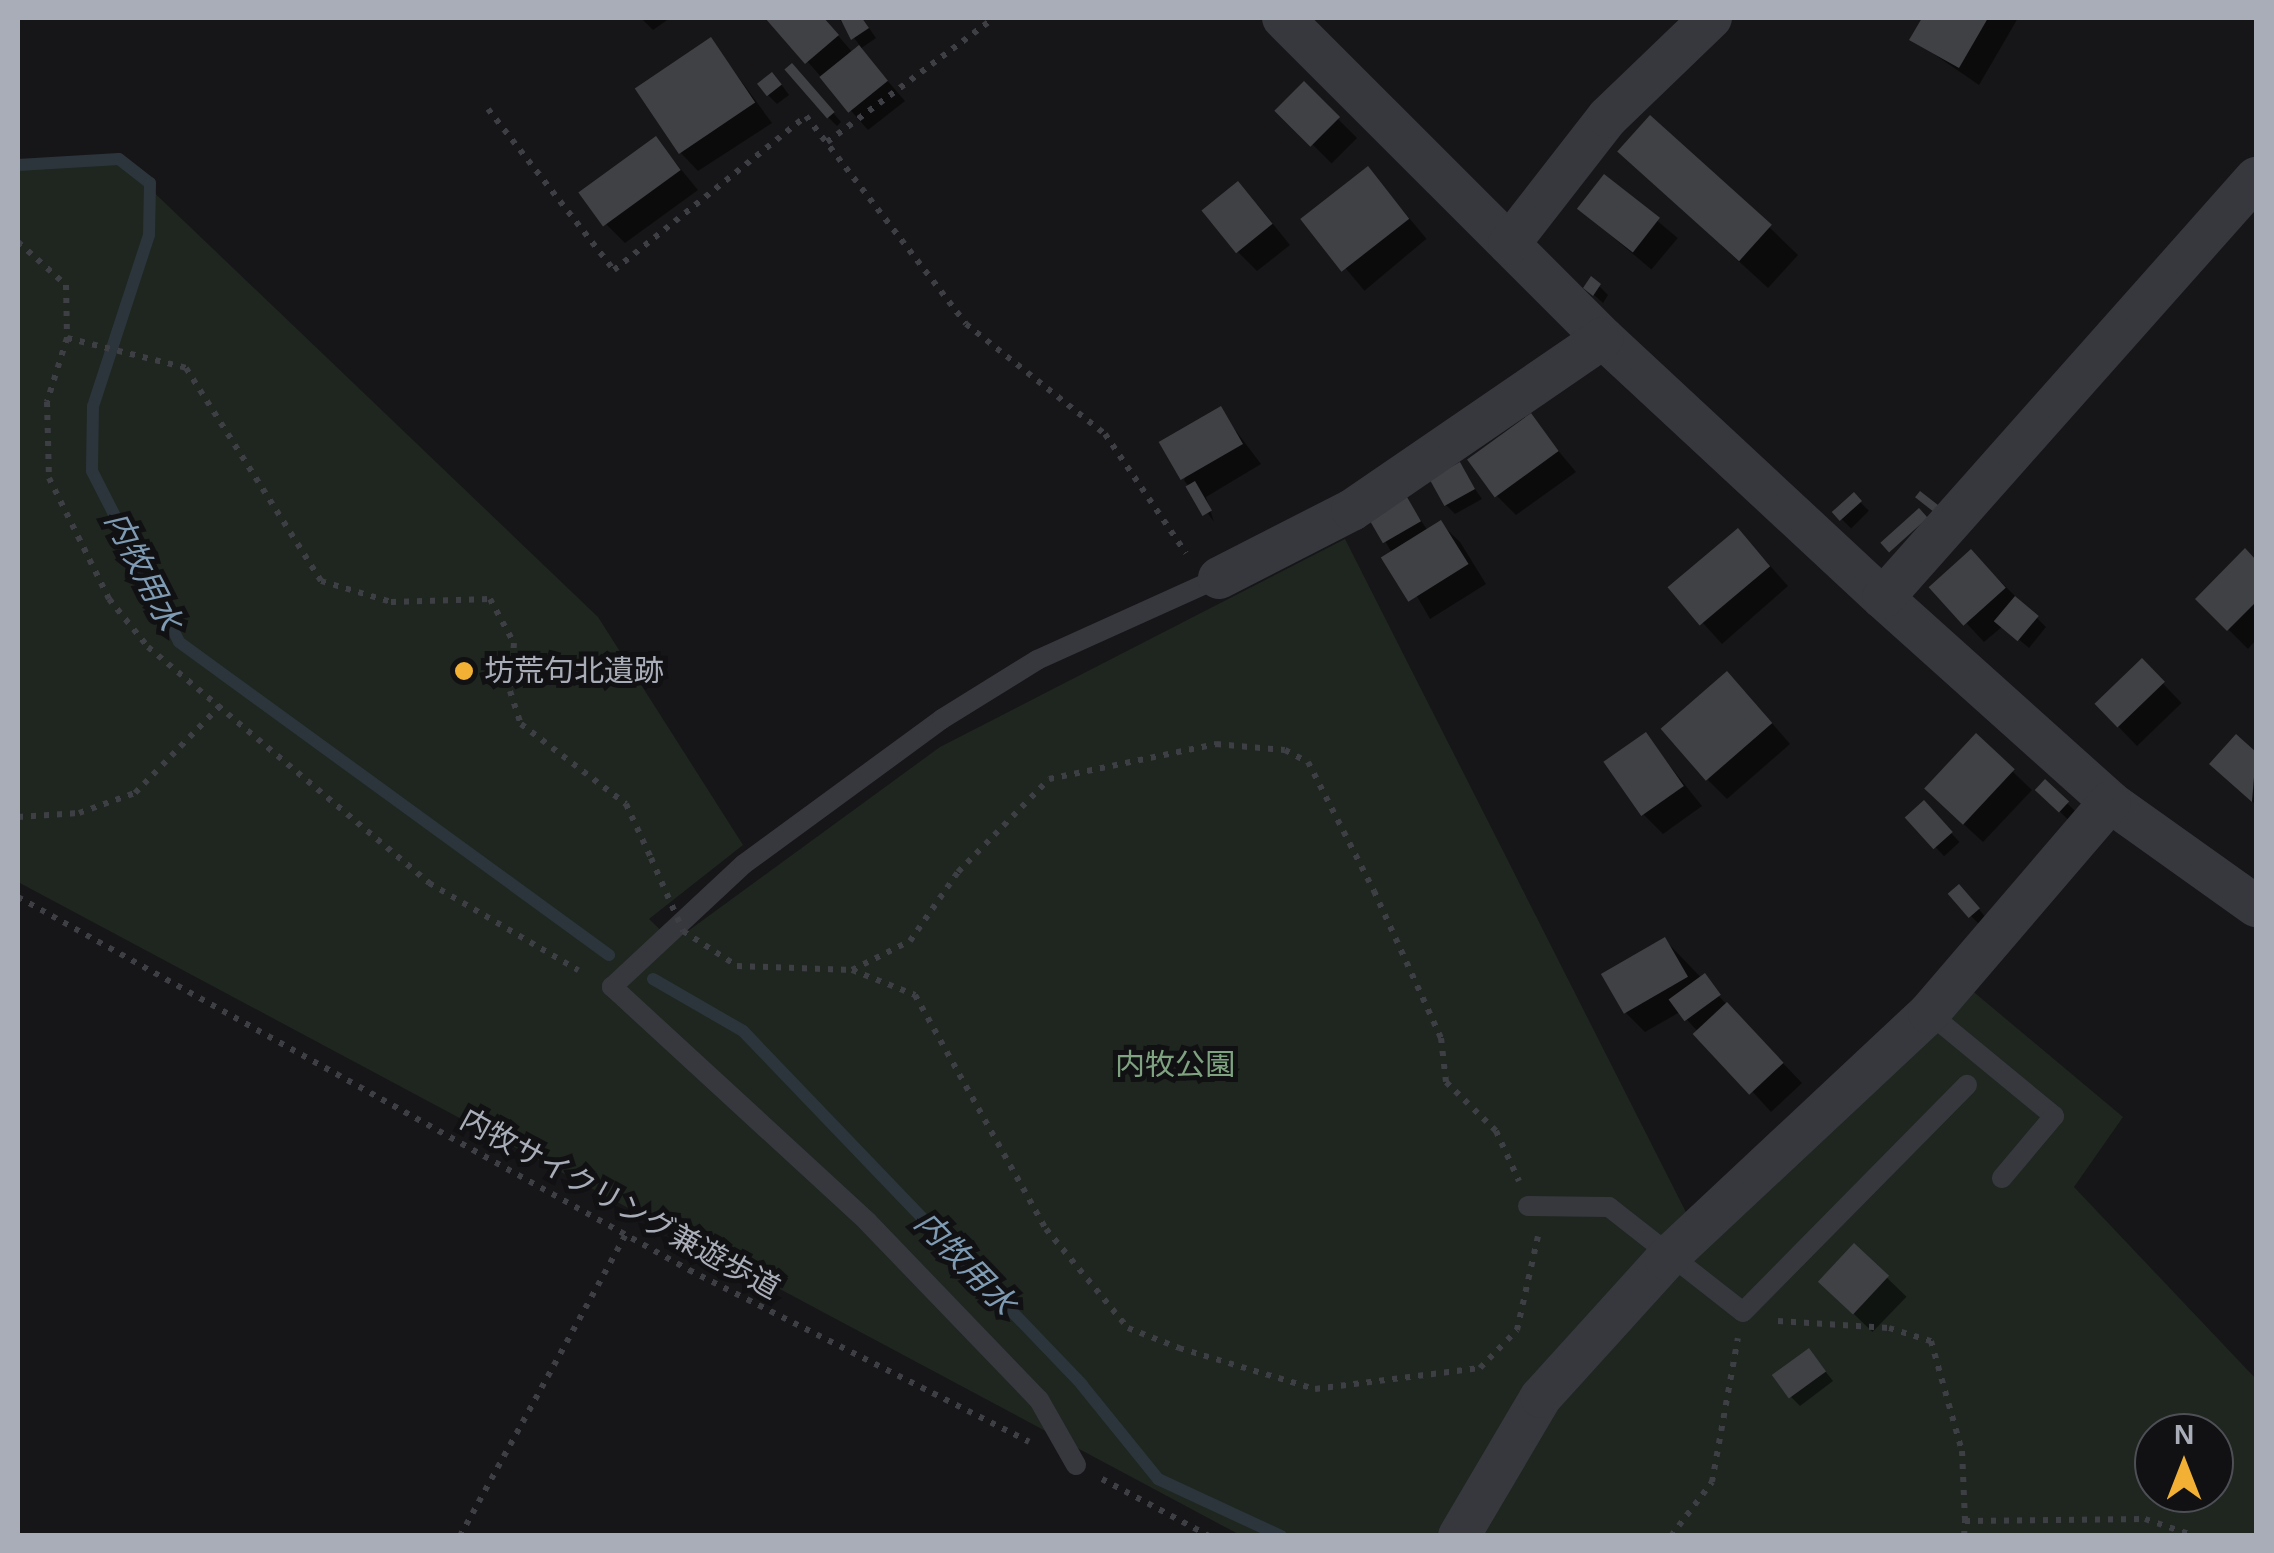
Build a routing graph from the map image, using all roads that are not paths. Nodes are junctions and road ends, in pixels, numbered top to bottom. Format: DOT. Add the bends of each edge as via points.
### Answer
graph roads {
  1 [pos="1283,18"];
  2 [pos="1711,18"];
  3 [pos="2256,178"];
  4 [pos="1509,244"];
  5 [pos="1603,338"];
  6 [pos="1208,580"];
  7 [pos="1883,598"];
  8 [pos="2110,802"];
  9 [pos="2256,906"];
  10 [pos="1929,1013"];
  11 [pos="1967,1085"];
  12 [pos="2002,1178"];
  13 [pos="1528,1206"];
  14 [pos="1666,1259"];
  15 [pos="1076,1465"];
  16 [pos="1459,1536"];
  1 -- 4 [label="street"];
  2 -- 4 [label="street" via="1608,117"];
  3 -- 7 [label="street"];
  4 -- 5 [label="street"];
  5 -- 6 [label="street" via="1352,510"];
  5 -- 7 [label="street"];
  6 -- 15 [label="lane" via="942,719 730,875 612,987 868,1222 1038,1400"];
  7 -- 8 [label="street"];
  8 -- 9 [label="street"];
  8 -- 10 [label="street"];
  10 -- 12 [label="lane" via="2054,1116"];
  10 -- 14 [label="street"];
  11 -- 14 [label="lane" via="1744,1312"];
  13 -- 14 [label="lane" via="1609,1206"];
  14 -- 16 [label="street" via="1542,1397"];
}
